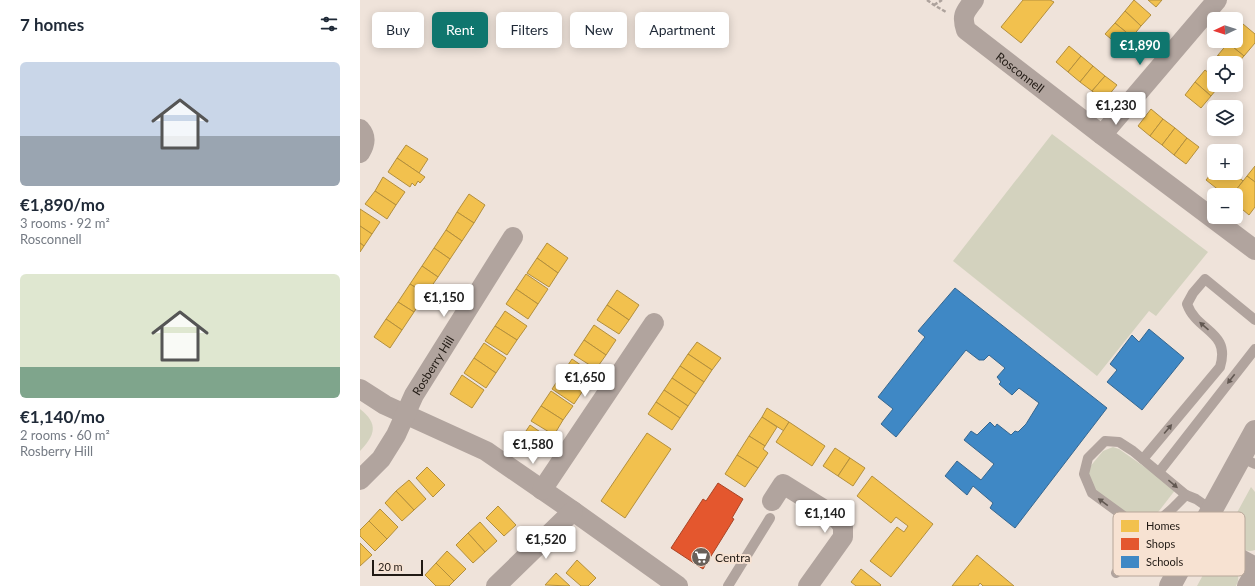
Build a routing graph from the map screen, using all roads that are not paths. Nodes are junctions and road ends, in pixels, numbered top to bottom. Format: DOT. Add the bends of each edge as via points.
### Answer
graph roads {
  1 [pos="974,0"];
  2 [pos="1217,0"];
  3 [pos="360,129"];
  4 [pos="1102,135"];
  5 [pos="360,153"];
  6 [pos="513,237"];
  7 [pos="1255,250"];
  8 [pos="1255,320"];
  9 [pos="654,323"];
  10 [pos="1255,348"];
  11 [pos="360,389"];
  12 [pos="406,415"];
  13 [pos="1255,431"];
  14 [pos="1143,459"];
  15 [pos="1248,461"];
  16 [pos="1158,472"];
  17 [pos="360,480"];
  18 [pos="542,490"];
  19 [pos="1186,495"];
  20 [pos="771,509"];
  21 [pos="1212,510"];
  22 [pos="574,511"];
  23 [pos="1118,512"];
  24 [pos="1169,512"];
  25 [pos="1245,562"];
  26 [pos="1255,567"];
  27 [pos="1255,572"];
  28 [pos="1176,576"];
  29 [pos="496,586"];
  30 [pos="678,586"];
  31 [pos="728,586"];
  32 [pos="808,586"];
  33 [pos="1170,586"];
  34 [pos="1247,586"];
  1 -- 4 [label="street, Rosconnell" via="966,10 963,20 966,30"];
  2 -- 4 [label="street"];
  3 -- 5 [label="street" via="365,139"];
  4 -- 7 [label="street, Rosconnell"];
  6 -- 12 [label="street, Rosberry Hill" via="414,395"];
  14 -- 8 [label="lane, one-way" via="1220,367 1222,347 1217,338 1190,312 1187,304 1205,279"];
  9 -- 18 [label="street"];
  10 -- 16 [label="lane, one-way"];
  11 -- 12 [label="street"];
  12 -- 17 [label="street, Rosberry Hill" via="382,459"];
  12 -- 18 [label="street" via="486,451"];
  13 -- 15 [label="street"];
  14 -- 16 [label="lane"];
  23 -- 14 [label="lane, one-way" via="1092,493 1084,474 1088,458 1105,442 1119,442"];
  15 -- 21 [label="street"];
  16 -- 19 [label="lane, one-way"];
  18 -- 22 [label="street"];
  19 -- 21 [label="lane"];
  19 -- 24 [label="lane"];
  20 -- 31 [label="lane"];
  20 -- 32 [label="street" via="783,484 836,517 843,526 843,537"];
  22 -- 29 [label="street"];
  22 -- 30 [label="street"];
  25 -- 26 [label="street"];
  27 -- 34 [label="street"];
  28 -- 33 [label="street"];
}
